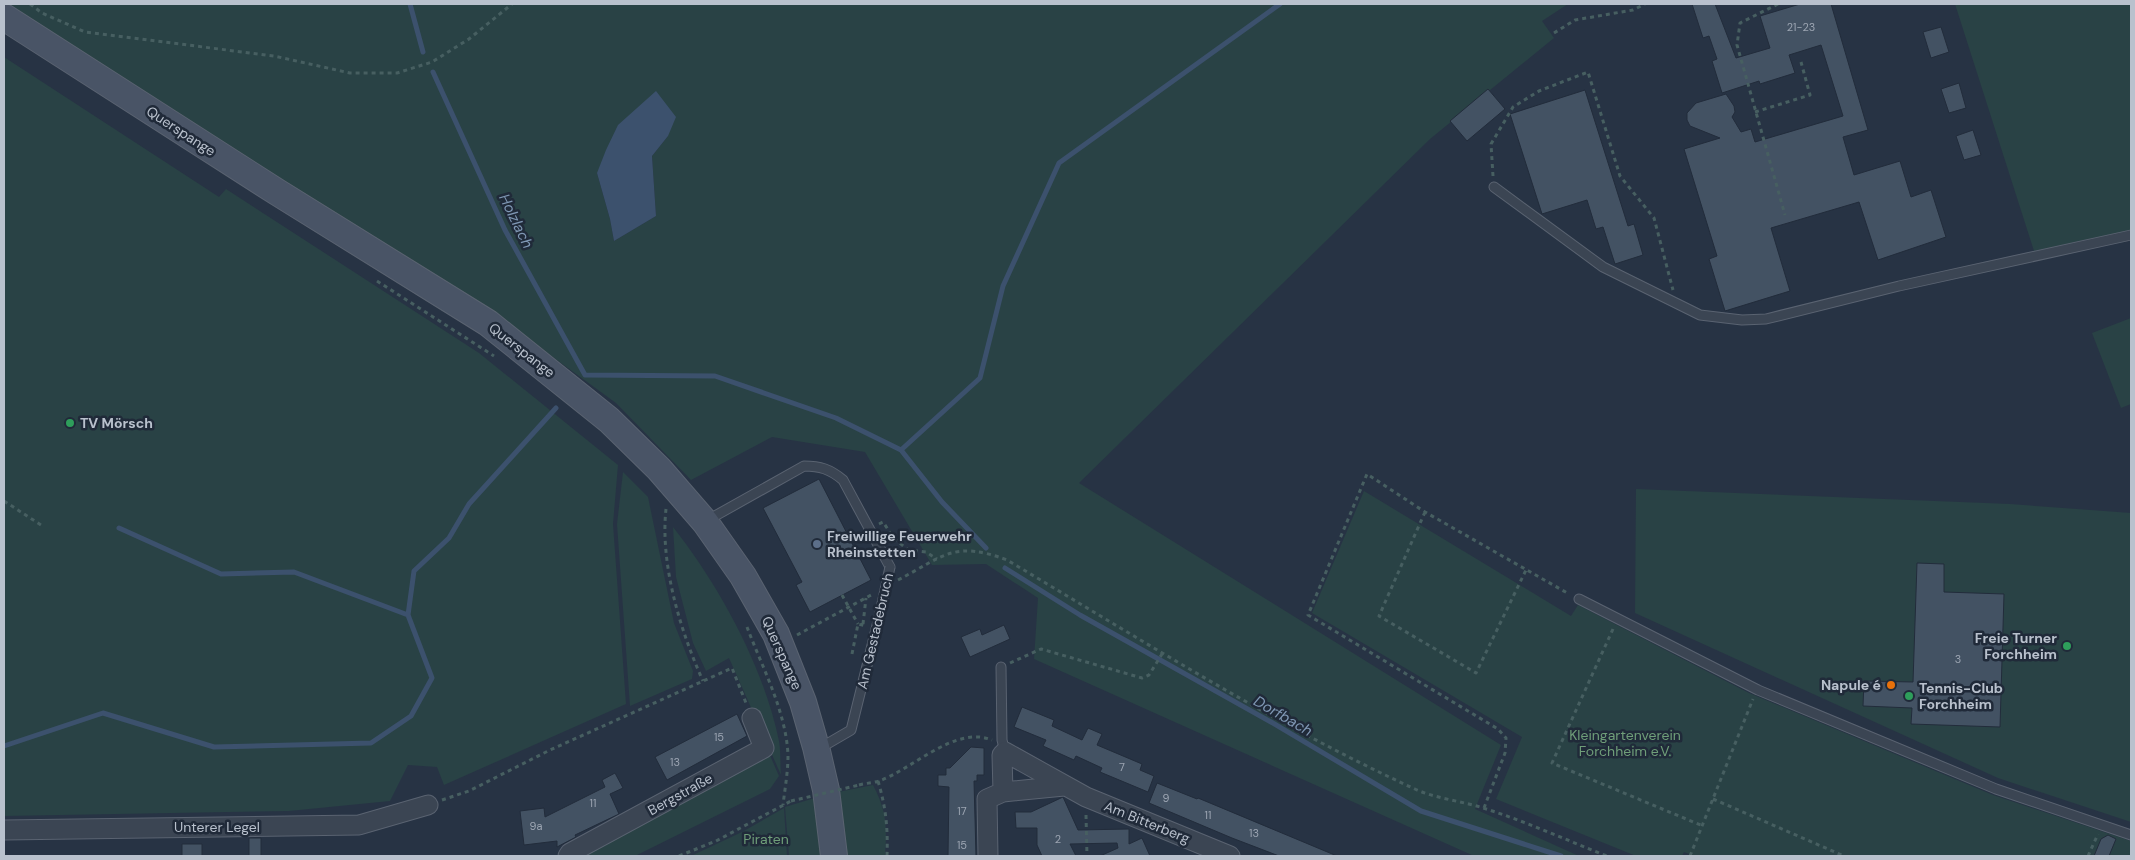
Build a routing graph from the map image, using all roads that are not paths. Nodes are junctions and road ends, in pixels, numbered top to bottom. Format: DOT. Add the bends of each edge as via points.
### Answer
graph roads {
  1 [pos="4,17"];
  2 [pos="1494,186"];
  3 [pos="2131,235"];
  4 [pos="705,522"];
  5 [pos="1579,599"];
  6 [pos="1001,667"];
  7 [pos="752,718"];
  8 [pos="816,747"];
  9 [pos="1005,752"];
  10 [pos="1064,786"];
  11 [pos="1003,792"];
  12 [pos="428,805"];
  13 [pos="4,830"];
  14 [pos="2131,835"];
  15 [pos="568,856"];
  16 [pos="834,856"];
  17 [pos="988,856"];
  18 [pos="1230,856"];
  1 -- 4 [label="main road, Querspange" via="488,323 609,420 659,469"];
  2 -- 3 [label="lane" via="1602,267 1700,315 1742,320 1766,319"];
  4 -- 8 [label="main road, Querspange" via="743,576 776,634 803,702"];
  4 -- 8 [label="lane, Am Gestadebruch, bridge" via="804,466 818,466 832,470 843,480 890,567 851,730"];
  5 -- 14 [label="lane" via="1758,690 1996,789"];
  6 -- 9 [label="lane"];
  7 -- 15 [label="street, Bergstraße" via="764,748"];
  8 -- 16 [label="main road, Querspange" via="826,790"];
  9 -- 10 [label="street, Am Bitterberg"];
  9 -- 11 [label="street" via="1002,755"];
  10 -- 11 [label="street"];
  10 -- 18 [label="street, Am Bitterberg"];
  11 -- 17 [label="street" via="987,799"];
  12 -- 13 [label="street, Unterer Legel" via="359,825"];
}
